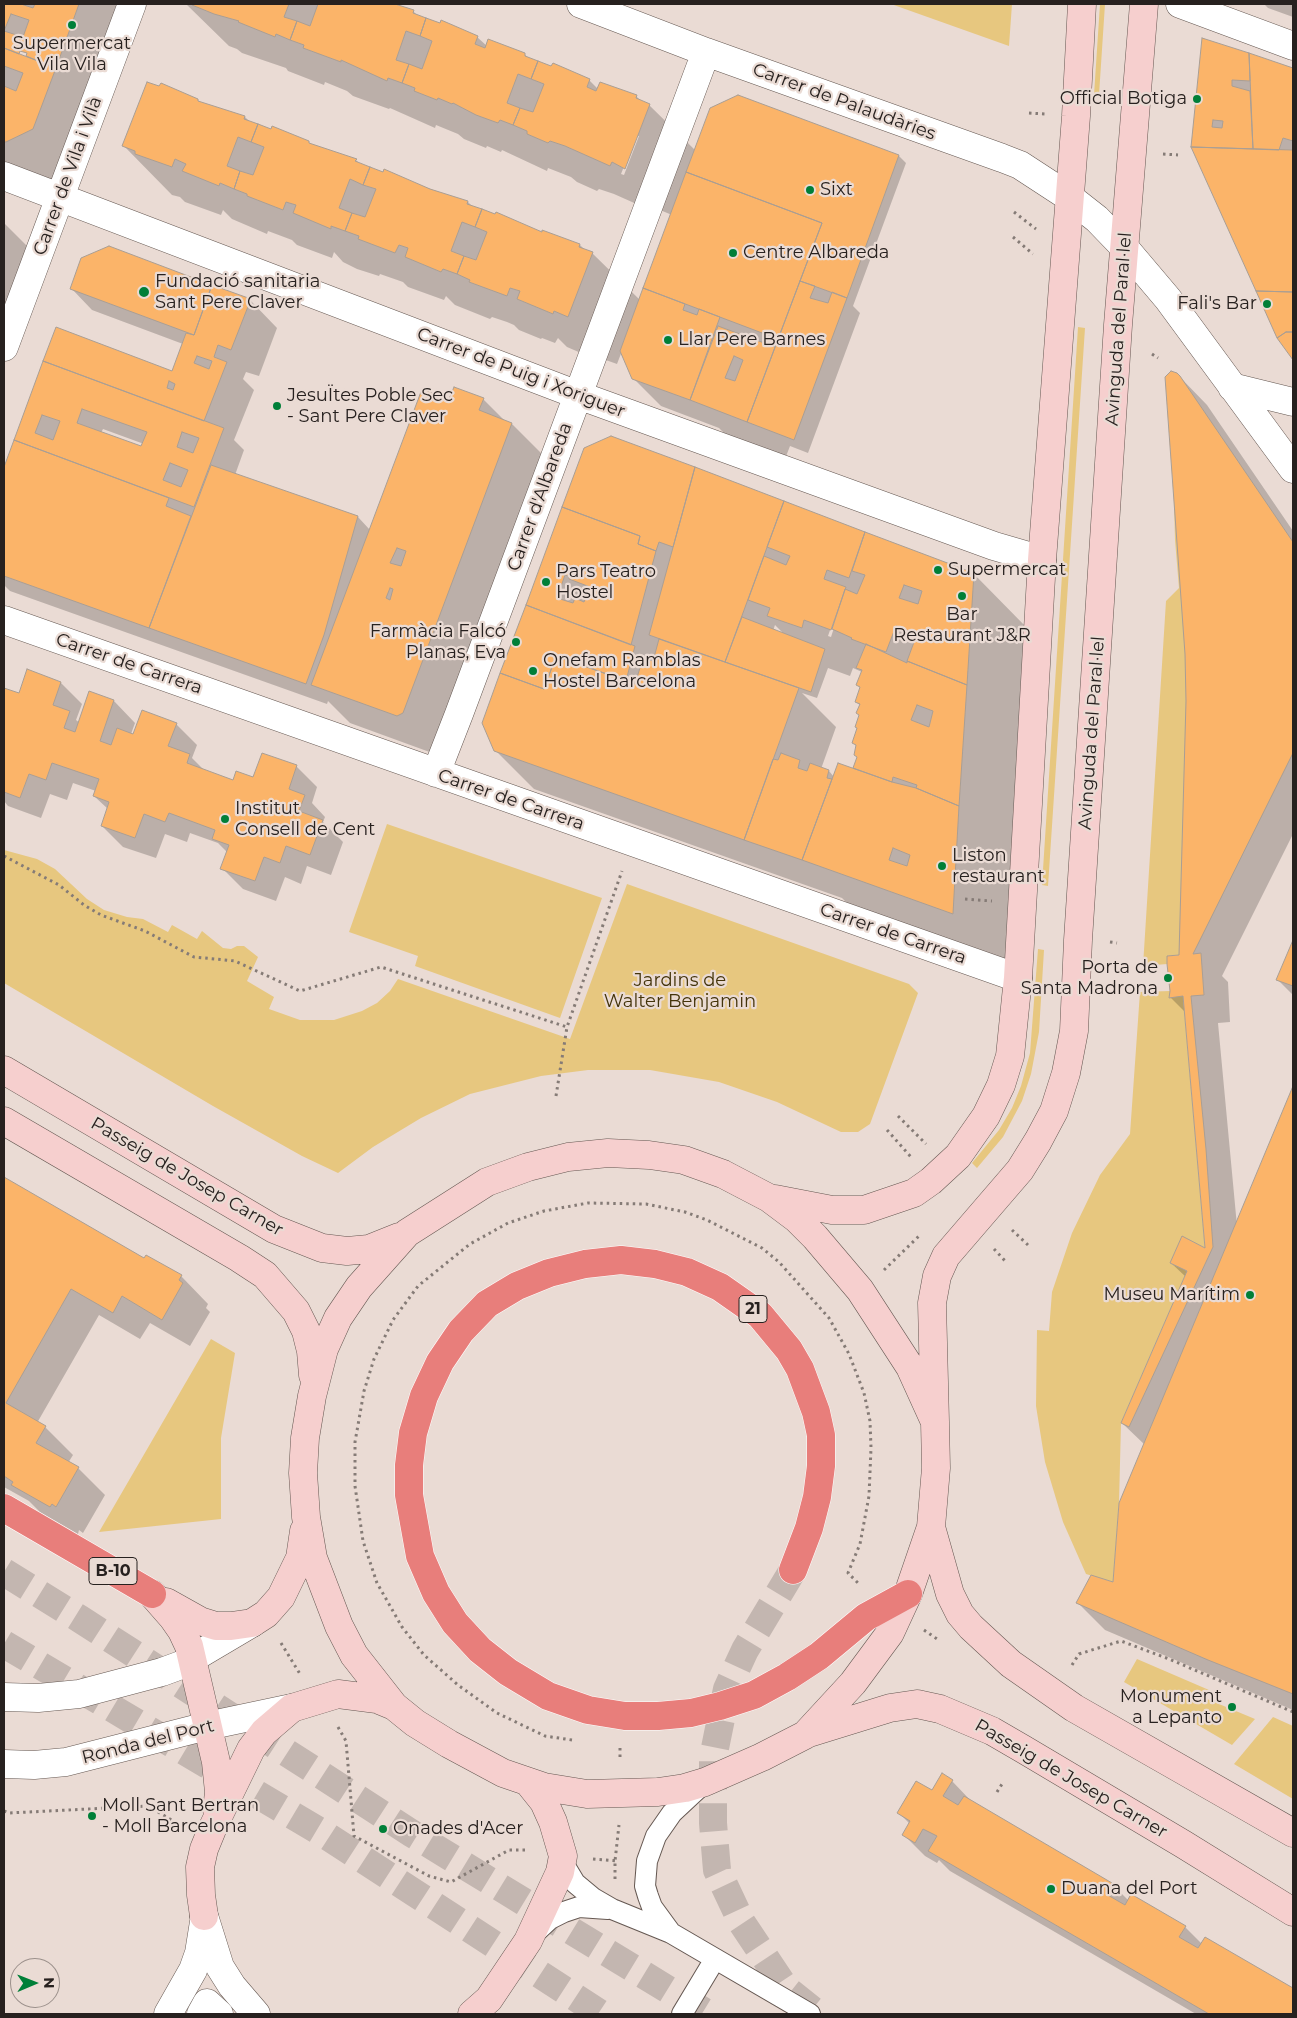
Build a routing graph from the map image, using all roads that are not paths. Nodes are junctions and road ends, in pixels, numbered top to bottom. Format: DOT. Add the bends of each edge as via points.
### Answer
graph roads {
  1 [pos="132,4"];
  2 [pos="581,4"];
  3 [pos="1082,4"];
  4 [pos="1144,4"];
  5 [pos="1180,4"];
  6 [pos="1293,46"];
  7 [pos="706,52"];
  8 [pos="4,176"];
  9 [pos="1069,197"];
  10 [pos="60,198"];
  11 [pos="1124,247"];
  12 [pos="4,347"];
  13 [pos="1232,387"];
  14 [pos="578,395"];
  15 [pos="1293,402"];
  16 [pos="1293,469"];
  17 [pos="1042,560"];
  18 [pos="4,620"];
  19 [pos="436,773"];
  20 [pos="1018,978"];
  21 [pos="4,1070"];
  22 [pos="4,1121"];
  23 [pos="769,1198"];
  24 [pos="408,1233"];
  25 [pos="312,1396"];
  26 [pos="935,1422"];
  27 [pos="4,1508"];
  28 [pos="306,1517"];
  29 [pos="931,1527"];
  30 [pos="793,1570"];
  31 [pos="152,1594"];
  32 [pos="908,1594"];
  33 [pos="252,1623"];
  34 [pos="192,1659"];
  35 [pos="4,1697"];
  36 [pos="394,1706"];
  37 [pos="292,1708"];
  38 [pos="207,1726"];
  39 [pos="805,1734"];
  40 [pos="4,1764"];
  41 [pos="528,1782"];
  42 [pos="705,1782"];
  43 [pos="213,1827"];
  44 [pos="1293,1832"];
  45 [pos="576,1857"];
  46 [pos="612,1909"];
  47 [pos="1293,1912"];
  48 [pos="204,1916"];
  49 [pos="671,1933"];
  50 [pos="528,1941"];
  51 [pos="715,1959"];
  52 [pos="499,1985"];
  53 [pos="168,2014"];
  54 [pos="201,2014"];
  55 [pos="219,2014"];
  56 [pos="256,2014"];
  57 [pos="472,2014"];
  58 [pos="488,2014"];
  59 [pos="682,2014"];
  60 [pos="810,2014"];
  1 -- 10 [label="street, Carrer de Vila i Vilà"];
  2 -- 7 [label="street, Carrer de Palaudàries"];
  3 -- 9 [label="main road"];
  4 -- 11 [label="main road, Avinguda del Paral·lel"];
  5 -- 6 [label="street"];
  7 -- 9 [label="street, Carrer de Palaudàries" via="1020,165"];
  7 -- 14 [label="street, Carrer d'Albareda"];
  8 -- 10 [label="street, Carrer de Puig i Xoriguer"];
  9 -- 11 [label="street, Carrer de Palaudàries"];
  9 -- 17 [label="main road"];
  10 -- 12 [label="street, Carrer de Vila i Vilà"];
  10 -- 14 [label="street, Carrer de Puig i Xoriguer"];
  11 -- 13 [label="street, Carrer de Palaudàries" via="1168,299"];
  11 -- 26 [label="main road, Avinguda del Paral·lel" via="1074,1030 1054,1111 1038,1141 1020,1170 946,1256 937,1276 932,1302"];
  13 -- 15 [label="street"];
  13 -- 16 [label="street, Carrer de Palaudàries"];
  14 -- 17 [label="street, Carrer de Puig i Xoriguer" via="994,546"];
  14 -- 19 [label="street, Carrer d'Albareda"];
  17 -- 20 [label="main road"];
  18 -- 19 [label="street, Carrer de Carrera"];
  19 -- 20 [label="street, Carrer de Carrera"];
  20 -- 23 [label="main road" via="1010,1056 1001,1084 986,1116 948,1166 914,1193 864,1210 832,1210"];
  21 -- 24 [label="main road, Passeig de Josep Carner" via="274,1229 322,1248 347,1251 369,1249"];
  22 -- 25 [label="main road" via="265,1275 296,1311 306,1331 313,1367"];
  23 -- 24 [label="main road" via="723,1174 684,1160 608,1153 568,1157 487,1182"];
  23 -- 26 [label="main road" via="815,1237 860,1290 910,1367"];
  24 -- 25 [label="main road" via="359,1287 338,1318 324,1349"];
  25 -- 28 [label="main road" via="303,1473"];
  26 -- 29 [label="main road, Avinguda del Paral·lel" via="936,1468"];
  27 -- 31 [label="highway, B-10"];
  28 -- 33 [label="main road" via="300,1558 281,1597 266,1614"];
  28 -- 36 [label="main road" via="313,1558 339,1626 354,1655"];
  29 -- 32 [label="main road"];
  29 -- 44 [label="main road" via="950,1594 960,1614 1011,1664 1074,1708"];
  30 -- 32 [label="highway, 21" via="817,1497 821,1434 816,1412 789,1350 760,1315 720,1287 687,1272 621,1260 549,1273 517,1286 487,1304 461,1331 440,1362 424,1396 413,1433 409,1465 409,1495 420,1556 436,1593 480,1650 508,1672 548,1696 588,1710 625,1716 691,1713 720,1706 754,1695 787,1677 820,1656 866,1617"];
  31 -- 33 [label="main road, B-10" via="200,1621 216,1626"];
  31 -- 34 [label="main road" via="182,1632"];
  32 -- 39 [label="main road" via="890,1633 853,1683"];
  33 -- 34 [label="street"];
  34 -- 35 [label="street" via="162,1672 79,1694"];
  34 -- 38 [label="main road"];
  36 -- 37 [label="main road" via="377,1699 338,1694"];
  36 -- 41 [label="main road" via="458,1750"];
  37 -- 38 [label="street, Ronda del Port"];
  37 -- 43 [label="main road" via="274,1722 251,1749"];
  38 -- 40 [label="street, Ronda del Port" via="66,1762"];
  38 -- 43 [label="main road" via="219,1792"];
  39 -- 42 [label="main road"];
  39 -- 47 [label="main road, Passeig de Josep Carner" via="890,1708 917,1704 940,1709 1022,1748"];
  41 -- 42 [label="main road" via="598,1794 658,1792"];
  41 -- 45 [label="main road" via="544,1802"];
  42 -- 49 [label="lane" via="672,1813 656,1836 647,1860 645,1886 648,1896"];
  43 -- 48 [label="main road" via="200,1868"];
  45 -- 46 [label="lane" via="566,1868 575,1883"];
  45 -- 50 [label="main road" via="560,1872"];
  46 -- 49 [label="lane"];
  46 -- 50 [label="lane" via="579,1907 564,1912 550,1919"];
  48 -- 53 [label="street" via="194,1970"];
  48 -- 56 [label="street" via="220,1967"];
  49 -- 51 [label="lane"];
  50 -- 52 [label="main road"];
  51 -- 59 [label="lane"];
  51 -- 60 [label="lane"];
  52 -- 57 [label="main road"];
  52 -- 58 [label="lane"];
  54 -- 55 [label="street" via="207,2003"];
}
